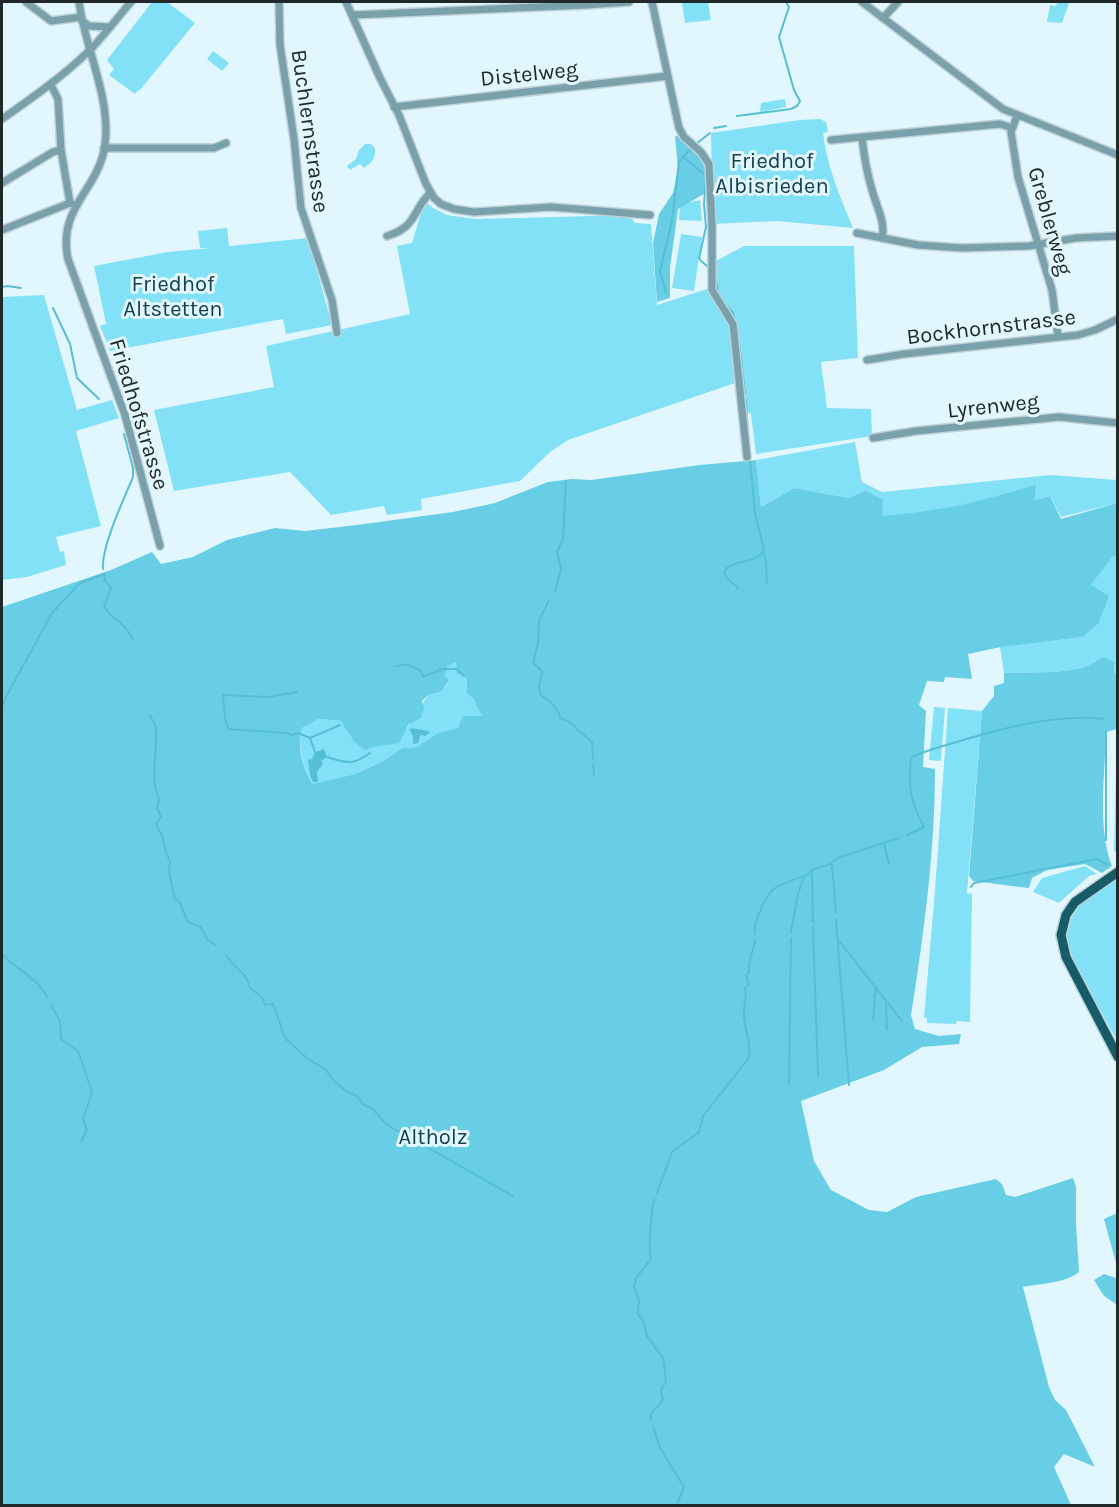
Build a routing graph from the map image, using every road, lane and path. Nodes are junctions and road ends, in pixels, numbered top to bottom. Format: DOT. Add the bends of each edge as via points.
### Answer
graph roads {
  1 [pos="26,2"];
  2 [pos="79,2"];
  3 [pos="131,2"];
  4 [pos="279,2"];
  5 [pos="346,2"];
  6 [pos="629,2"];
  7 [pos="652,2"];
  8 [pos="862,2"];
  9 [pos="898,2"];
  10 [pos="353,15"];
  11 [pos="883,18"];
  12 [pos="82,19"];
  13 [pos="110,27"];
  14 [pos="90,50"];
  15 [pos="668,76"];
  16 [pos="51,85"];
  17 [pos="394,107"];
  18 [pos="1017,116"];
  19 [pos="2,119"];
  20 [pos="1012,128"];
  21 [pos="862,138"];
  22 [pos="831,140"];
  23 [pos="226,143"];
  24 [pos="105,148"];
  25 [pos="61,150"];
  26 [pos="1118,155"];
  27 [pos="2,183"];
  28 [pos="430,194"];
  29 [pos="73,204"];
  30 [pos="650,214"];
  31 [pos="2,230"];
  32 [pos="857,233"];
  33 [pos="387,236"];
  34 [pos="1118,236"];
  35 [pos="882,238"];
  36 [pos="1039,245"];
  37 [pos="1118,319"];
  38 [pos="338,333"];
  39 [pos="1058,336"];
  40 [pos="867,360"];
  41 [pos="1118,423"];
  42 [pos="873,438"];
  43 [pos="747,457"];
  44 [pos="160,546"];
  45 [pos="1118,872"];
  46 [pos="1118,1057"];
  1 -- 12 [label="street" via="51,21"];
  2 -- 12 [label="street, Friedhofstrasse"];
  3 -- 13 [label="street"];
  4 -- 38 [label="street, Buchlernstrasse" via="280,45 302,208 332,300"];
  5 -- 10 [label="street"];
  6 -- 10 [label="street"];
  7 -- 15 [label="street"];
  8 -- 11 [label="street"];
  9 -- 11 [label="street"];
  10 -- 17 [label="street"];
  11 -- 18 [label="street"];
  12 -- 13 [label="street" via="90,26"];
  12 -- 14 [label="street, Friedhofstrasse"];
  13 -- 14 [label="street"];
  14 -- 16 [label="street"];
  14 -- 24 [label="street, Friedhofstrasse" via="106,121"];
  15 -- 17 [label="street, Distelweg"];
  15 -- 43 [label="street" via="681,132 709,164 712,290 733,324"];
  16 -- 19 [label="street"];
  16 -- 25 [label="street" via="58,99"];
  17 -- 28 [label="street"];
  18 -- 20 [label="street, Greblerweg"];
  18 -- 26 [label="street"];
  20 -- 21 [label="street" via="1000,124"];
  20 -- 36 [label="street, Greblerweg" via="1018,177"];
  21 -- 22 [label="street"];
  21 -- 35 [label="street" via="884,232"];
  23 -- 24 [label="street" via="213,148"];
  24 -- 29 [label="street, Friedhofstrasse" via="92,180"];
  25 -- 27 [label="street"];
  25 -- 29 [label="street"];
  28 -- 30 [label="street" via="441,204 464,211 551,207"];
  28 -- 33 [label="street" via="410,224"];
  29 -- 31 [label="street"];
  29 -- 44 [label="street, Friedhofstrasse" via="66,233 68,259 125,415"];
  32 -- 35 [label="street"];
  34 -- 36 [label="street"];
  35 -- 36 [label="street" via="952,248"];
  36 -- 39 [label="street, Greblerweg" via="1052,290"];
  37 -- 39 [label="street, Bockhornstrasse" via="1078,335"];
  39 -- 40 [label="street, Bockhornstrasse"];
  41 -- 42 [label="street, Lyrenweg" via="1059,417"];
  45 -- 46 [label="main road" via="1075,902 1066,915 1061,935 1066,957"];
}
